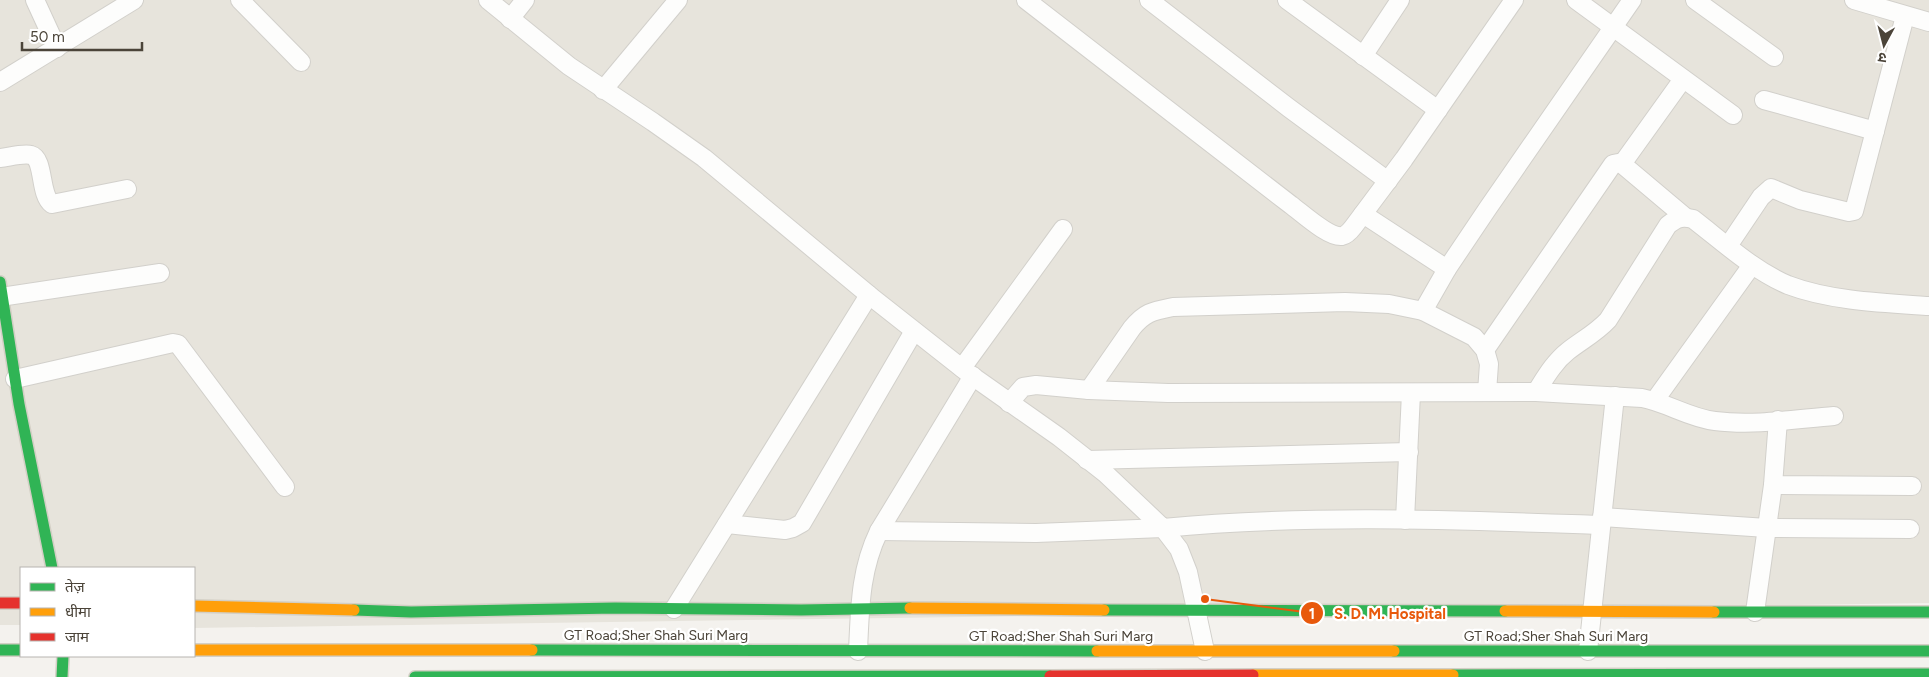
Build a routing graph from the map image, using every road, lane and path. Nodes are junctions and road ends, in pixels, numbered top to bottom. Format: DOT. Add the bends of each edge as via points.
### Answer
graph roads {
  1 [pos="35,0"];
  2 [pos="134,0"];
  3 [pos="240,0"];
  4 [pos="488,0"];
  5 [pos="525,0"];
  6 [pos="678,0"];
  7 [pos="1026,0"];
  8 [pos="1149,0"];
  9 [pos="1400,0"];
  10 [pos="1514,0"];
  11 [pos="1576,0"];
  12 [pos="1632,0"];
  13 [pos="1694,0"];
  14 [pos="1854,0"];
  15 [pos="1298,3"];
  16 [pos="1883,4"];
  17 [pos="1905,16"];
  18 [pos="510,19"];
  19 [pos="1929,22"];
  20 [pos="1613,27"];
  21 [pos="57,48"];
  22 [pos="1364,56"];
  23 [pos="1774,57"];
  24 [pos="301,62"];
  25 [pos="1684,79"];
  26 [pos="0,82"];
  27 [pos="603,90"];
  28 [pos="1764,100"];
  29 [pos="1438,110"];
  30 [pos="1733,115"];
  31 [pos="1875,131"];
  32 [pos="0,158"];
  33 [pos="1622,164"];
  34 [pos="1388,180"];
  35 [pos="127,189"];
  36 [pos="1363,214"];
  37 [pos="1685,217"];
  38 [pos="1063,229"];
  39 [pos="1728,246"];
  40 [pos="1752,265"];
  41 [pos="1447,269"];
  42 [pos="160,273"];
  43 [pos="1,292"];
  44 [pos="869,295"];
  45 [pos="1929,306"];
  46 [pos="1423,311"];
  47 [pos="914,331"];
  48 [pos="1485,350"];
  49 [pos="967,372"];
  50 [pos="15,379"];
  51 [pos="1089,390"];
  52 [pos="1487,392"];
  53 [pos="1536,392"];
  54 [pos="1411,393"];
  55 [pos="1615,396"];
  56 [pos="1654,400"];
  57 [pos="1009,403"];
  58 [pos="1834,416"];
  59 [pos="1778,420"];
  60 [pos="1409,452"];
  61 [pos="1088,460"];
  62 [pos="1773,485"];
  63 [pos="1912,486"];
  64 [pos="285,487"];
  65 [pos="1405,520"];
  66 [pos="1601,521"];
  67 [pos="727,524"];
  68 [pos="1164,528"];
  69 [pos="1767,528"];
  70 [pos="1910,529"];
  71 [pos="879,531"];
  72 [pos="52,567"];
  73 [pos="0,603"];
  74 [pos="20,603"];
  75 [pos="195,606"];
  76 [pos="860,608"];
  77 [pos="674,609"];
  78 [pos="1196,611"];
  79 [pos="1592,612"];
  80 [pos="1755,612"];
  81 [pos="1929,612"];
  82 [pos="0,650"];
  83 [pos="20,650"];
  84 [pos="195,650"];
  85 [pos="858,651"];
  86 [pos="1205,651"];
  87 [pos="1388,651"];
  88 [pos="1588,651"];
  89 [pos="1929,651"];
  90 [pos="62,657"];
  91 [pos="1918,675"];
  92 [pos="1008,676"];
  93 [pos="1389,676"];
  94 [pos="62,677"];
  95 [pos="415,677"];
  1 -- 21 [label="street"];
  2 -- 21 [label="street"];
  3 -- 24 [label="street"];
  4 -- 18 [label="street"];
  5 -- 18 [label="street"];
  6 -- 27 [label="street"];
  7 -- 36 [label="street" via="1325,230 1336,236 1345,236"];
  8 -- 34 [label="street" via="1288,108"];
  9 -- 22 [label="street"];
  10 -- 29 [label="street"];
  11 -- 20 [label="street"];
  12 -- 20 [label="street"];
  13 -- 23 [label="street"];
  14 -- 16 [label="street"];
  15 -- 22 [label="street"];
  16 -- 17 [label="street"];
  17 -- 19 [label="street"];
  17 -- 31 [label="street"];
  18 -- 27 [label="street"];
  20 -- 25 [label="street"];
  20 -- 41 [label="street"];
  21 -- 26 [label="street"];
  22 -- 29 [label="street"];
  25 -- 30 [label="street"];
  25 -- 33 [label="street"];
  27 -- 44 [label="street" via="704,158"];
  28 -- 31 [label="street"];
  29 -- 34 [label="street"];
  31 -- 39 [label="street" via="1854,211 1816,204 1771,188 1761,197"];
  32 -- 35 [label="street" via="35,157 46,198 52,204"];
  33 -- 37 [label="street"];
  33 -- 48 [label="street" via="1613,164"];
  34 -- 36 [label="street"];
  36 -- 41 [label="street"];
  37 -- 39 [label="street" via="1693,219"];
  37 -- 53 [label="street" via="1668,225 1608,320 1567,352"];
  38 -- 49 [label="street"];
  39 -- 40 [label="street"];
  40 -- 45 [label="street" via="1788,285 1816,293"];
  40 -- 56 [label="street"];
  41 -- 46 [label="street"];
  42 -- 43 [label="street"];
  43 -- 50 [label="main road"];
  44 -- 47 [label="street"];
  44 -- 67 [label="street"];
  46 -- 48 [label="street" via="1474,337"];
  46 -- 51 [label="street" via="1389,304 1345,302 1173,307 1151,312 1132,328"];
  47 -- 49 [label="street"];
  47 -- 67 [label="street" via="802,522 785,530"];
  48 -- 52 [label="street" via="1489,364"];
  49 -- 57 [label="street"];
  49 -- 71 [label="street"];
  50 -- 64 [label="street" via="178,344"];
  50 -- 72 [label="main road"];
  51 -- 54 [label="street"];
  51 -- 57 [label="street" via="1026,385"];
  52 -- 53 [label="street"];
  52 -- 54 [label="street"];
  53 -- 55 [label="street"];
  54 -- 60 [label="street"];
  55 -- 56 [label="street"];
  55 -- 66 [label="street"];
  56 -- 59 [label="street" via="1715,421"];
  57 -- 61 [label="street"];
  58 -- 59 [label="street"];
  59 -- 62 [label="street"];
  60 -- 61 [label="street"];
  60 -- 65 [label="street"];
  61 -- 68 [label="street"];
  62 -- 63 [label="street"];
  62 -- 69 [label="street"];
  65 -- 66 [label="street"];
  65 -- 68 [label="street" via="1242,522"];
  66 -- 69 [label="street"];
  66 -- 79 [label="street"];
  67 -- 77 [label="street"];
  68 -- 71 [label="street" via="1036,533"];
  68 -- 78 [label="street" via="1179,549 1188,572"];
  69 -- 70 [label="street"];
  69 -- 80 [label="street"];
  71 -- 76 [label="street" via="864,570"];
  73 -- 74 [label="main road"];
  75 -- 77 [label="main road" via="411,612"];
  76 -- 77 [label="main road"];
  76 -- 78 [label="main road"];
  76 -- 85 [label="street"];
  78 -- 79 [label="main road"];
  78 -- 86 [label="street"];
  79 -- 80 [label="main road"];
  79 -- 88 [label="street"];
  80 -- 81 [label="main road"];
  82 -- 83 [label="main road"];
  84 -- 85 [label="main road, GT Road;Sher Shah Suri Marg"];
  85 -- 86 [label="main road, GT Road;Sher Shah Suri Marg"];
  86 -- 87 [label="main road, GT Road;Sher Shah Suri Marg"];
  87 -- 88 [label="main road, GT Road;Sher Shah Suri Marg"];
  87 -- 93 [label="street"];
  88 -- 89 [label="main road, GT Road;Sher Shah Suri Marg"];
  90 -- 94 [label="main road"];
  91 -- 93 [label="main road"];
  92 -- 93 [label="main road"];
  92 -- 95 [label="main road"];
}
